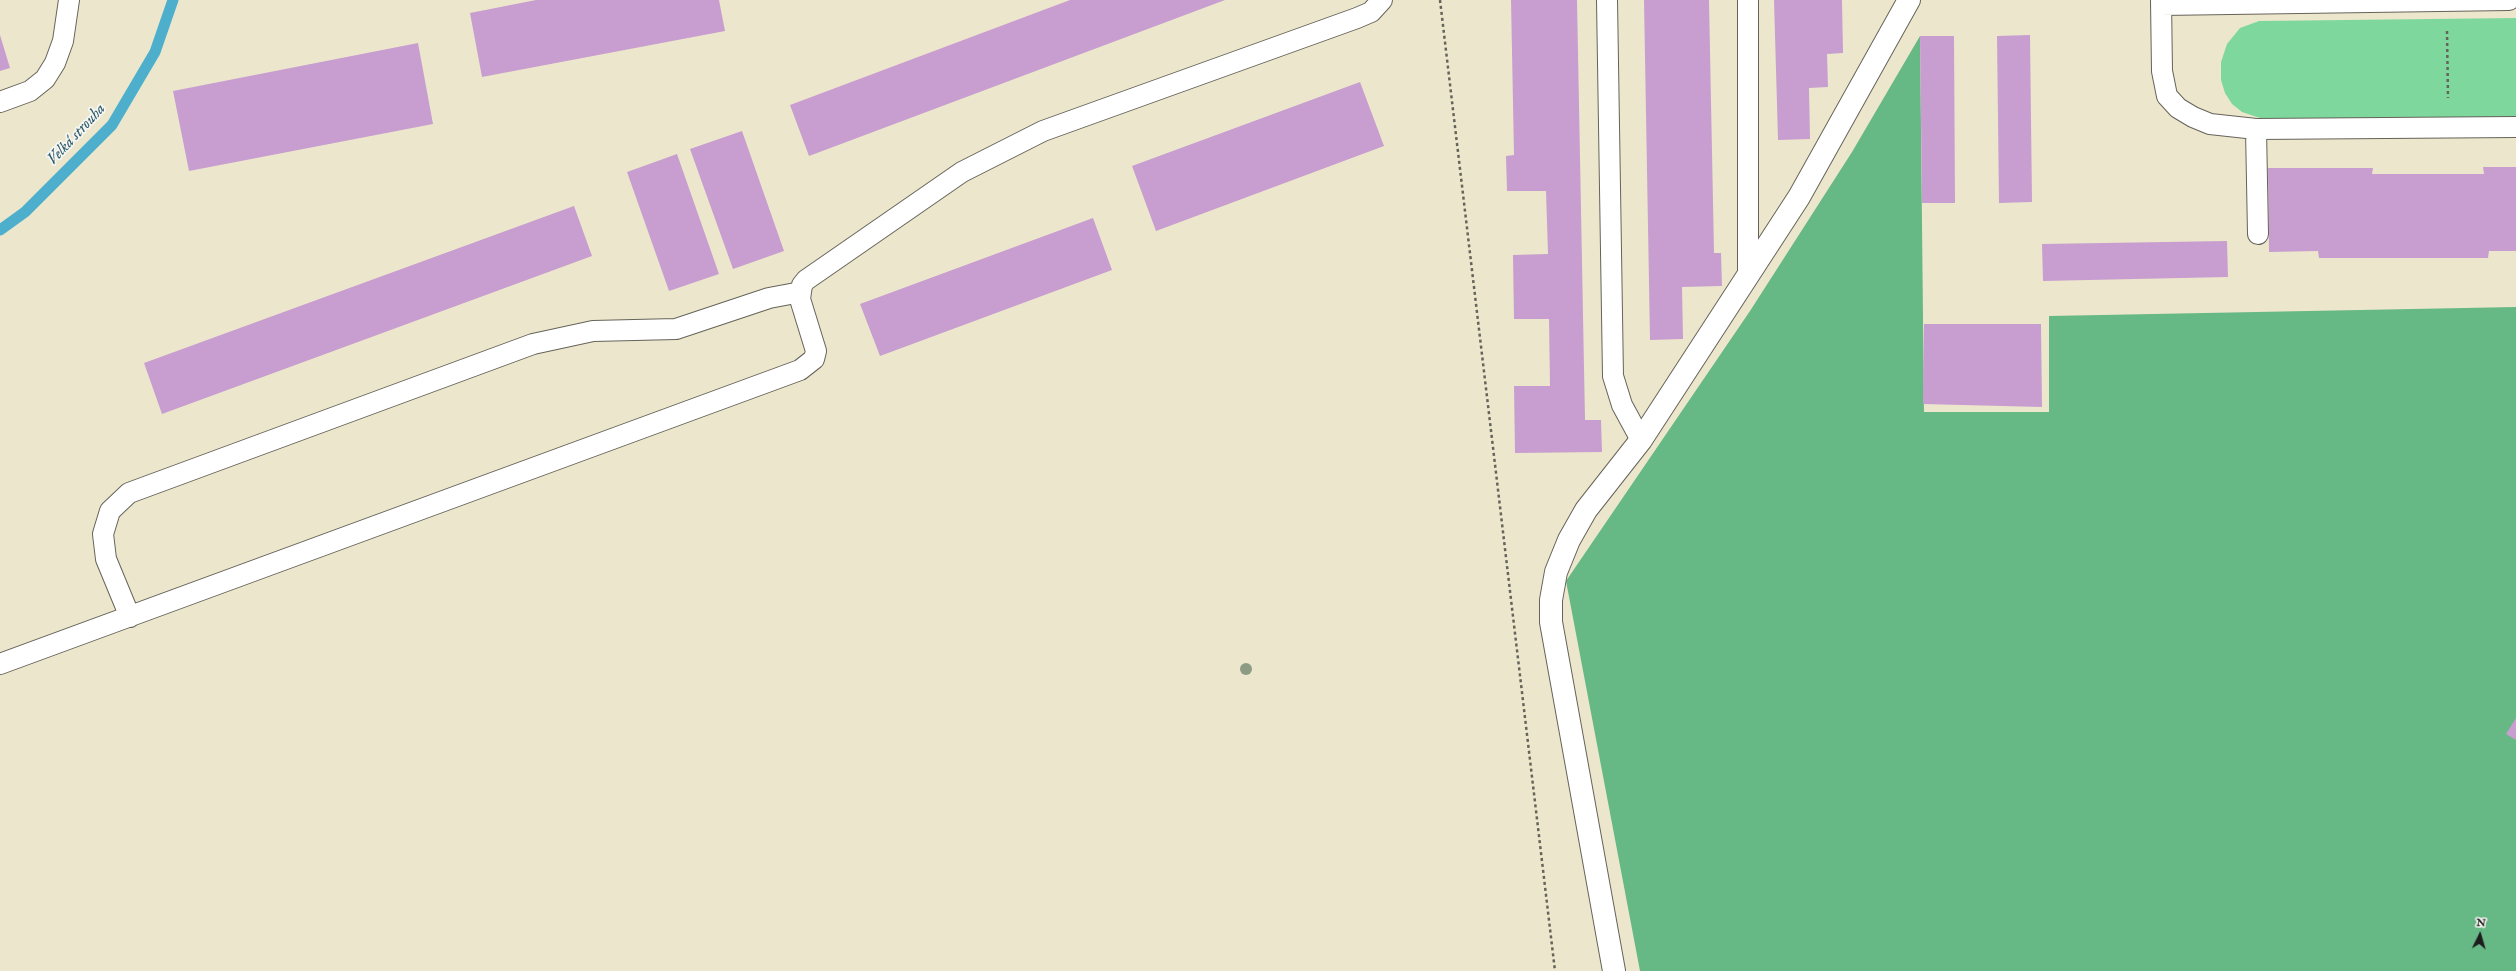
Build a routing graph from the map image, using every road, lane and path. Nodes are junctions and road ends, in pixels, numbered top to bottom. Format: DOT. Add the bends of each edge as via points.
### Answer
graph roads {
  1 [pos="69,0"];
  2 [pos="1382,0"];
  3 [pos="1440,0"];
  4 [pos="1607,0"];
  5 [pos="1748,0"];
  6 [pos="1910,0"];
  7 [pos="2510,0"];
  8 [pos="2447,1"];
  9 [pos="2161,3"];
  10 [pos="0,102"];
  11 [pos="2449,128"];
  12 [pos="2516,128"];
  13 [pos="2256,129"];
  14 [pos="2258,234"];
  15 [pos="1748,275"];
  16 [pos="801,292"];
  17 [pos="1640,440"];
  18 [pos="130,617"];
  19 [pos="0,664"];
  20 [pos="1556,971"];
  21 [pos="1614,971"];
  1 -- 10 [label="lane" via="68,18 56,63 45,79 30,91"];
  2 -- 16 [label="lane" via="1371,12 1357,18 1043,131 1009,146 962,172 806,280"];
  3 -- 20 [label="path"];
  4 -- 17 [label="lane" via="1613,376 1622,406"];
  5 -- 15 [label="lane"];
  6 -- 15 [label="street" via="1799,197"];
  7 -- 8 [label="lane"];
  8 -- 9 [label="lane"];
  8 -- 11 [label="path"];
  9 -- 13 [label="lane" via="2162,71 2167,96 2178,108 2193,118 2210,124"];
  11 -- 12 [label="lane"];
  11 -- 13 [label="lane"];
  13 -- 14 [label="lane"];
  15 -- 17 [label="street"];
  16 -- 18 [label="lane" via="802,308 816,351 814,359 800,370"];
  16 -- 18 [label="lane" via="769,298 676,329 593,331 547,340 129,493 110,511 102,534 106,559"];
  17 -- 21 [label="street" via="1586,510 1569,540 1556,572 1551,600 1551,622"];
  18 -- 19 [label="lane"];
}
